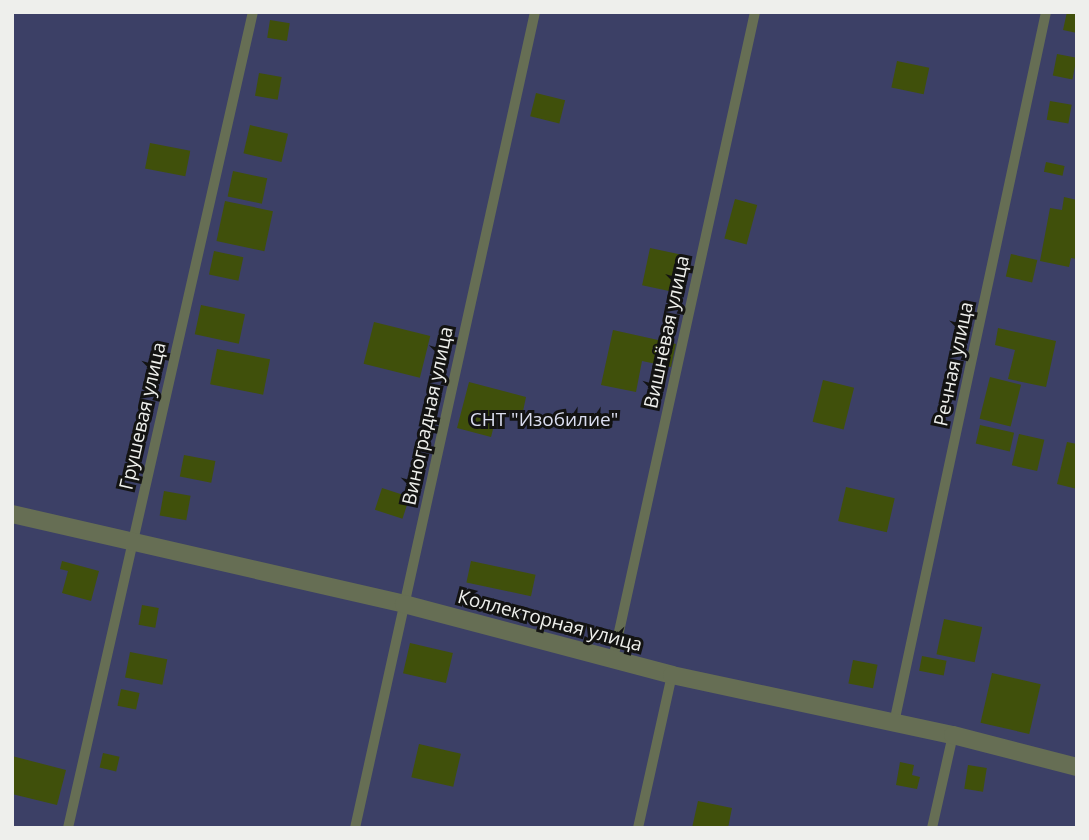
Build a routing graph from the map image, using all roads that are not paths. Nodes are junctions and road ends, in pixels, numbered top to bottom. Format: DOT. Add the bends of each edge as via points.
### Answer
graph roads {
  1 [pos="253,12"];
  2 [pos="535,12"];
  3 [pos="755,12"];
  4 [pos="1046,12"];
  5 [pos="12,514"];
  6 [pos="132,544"];
  7 [pos="404,604"];
  8 [pos="613,659"];
  9 [pos="672,675"];
  10 [pos="894,723"];
  11 [pos="953,735"];
  12 [pos="1077,767"];
  13 [pos="68,828"];
  14 [pos="355,828"];
  15 [pos="638,828"];
  16 [pos="932,828"];
  1 -- 6 [label="lane, Грушевая улица"];
  2 -- 7 [label="lane, Виноградная улица"];
  3 -- 8 [label="lane, Вишнёвая улица"];
  4 -- 10 [label="lane, Речная улица"];
  5 -- 6 [label="street, Коллекторная улица"];
  6 -- 7 [label="street, Коллекторная улица"];
  6 -- 13 [label="lane, Грушевая улица"];
  7 -- 8 [label="street, Коллекторная улица"];
  7 -- 14 [label="lane, Виноградная улица"];
  8 -- 9 [label="street, Коллекторная улица"];
  9 -- 10 [label="street, Коллекторная улица"];
  9 -- 15 [label="lane"];
  10 -- 11 [label="street, Коллекторная улица"];
  11 -- 12 [label="street, Коллекторная улица"];
  11 -- 16 [label="lane"];
}
